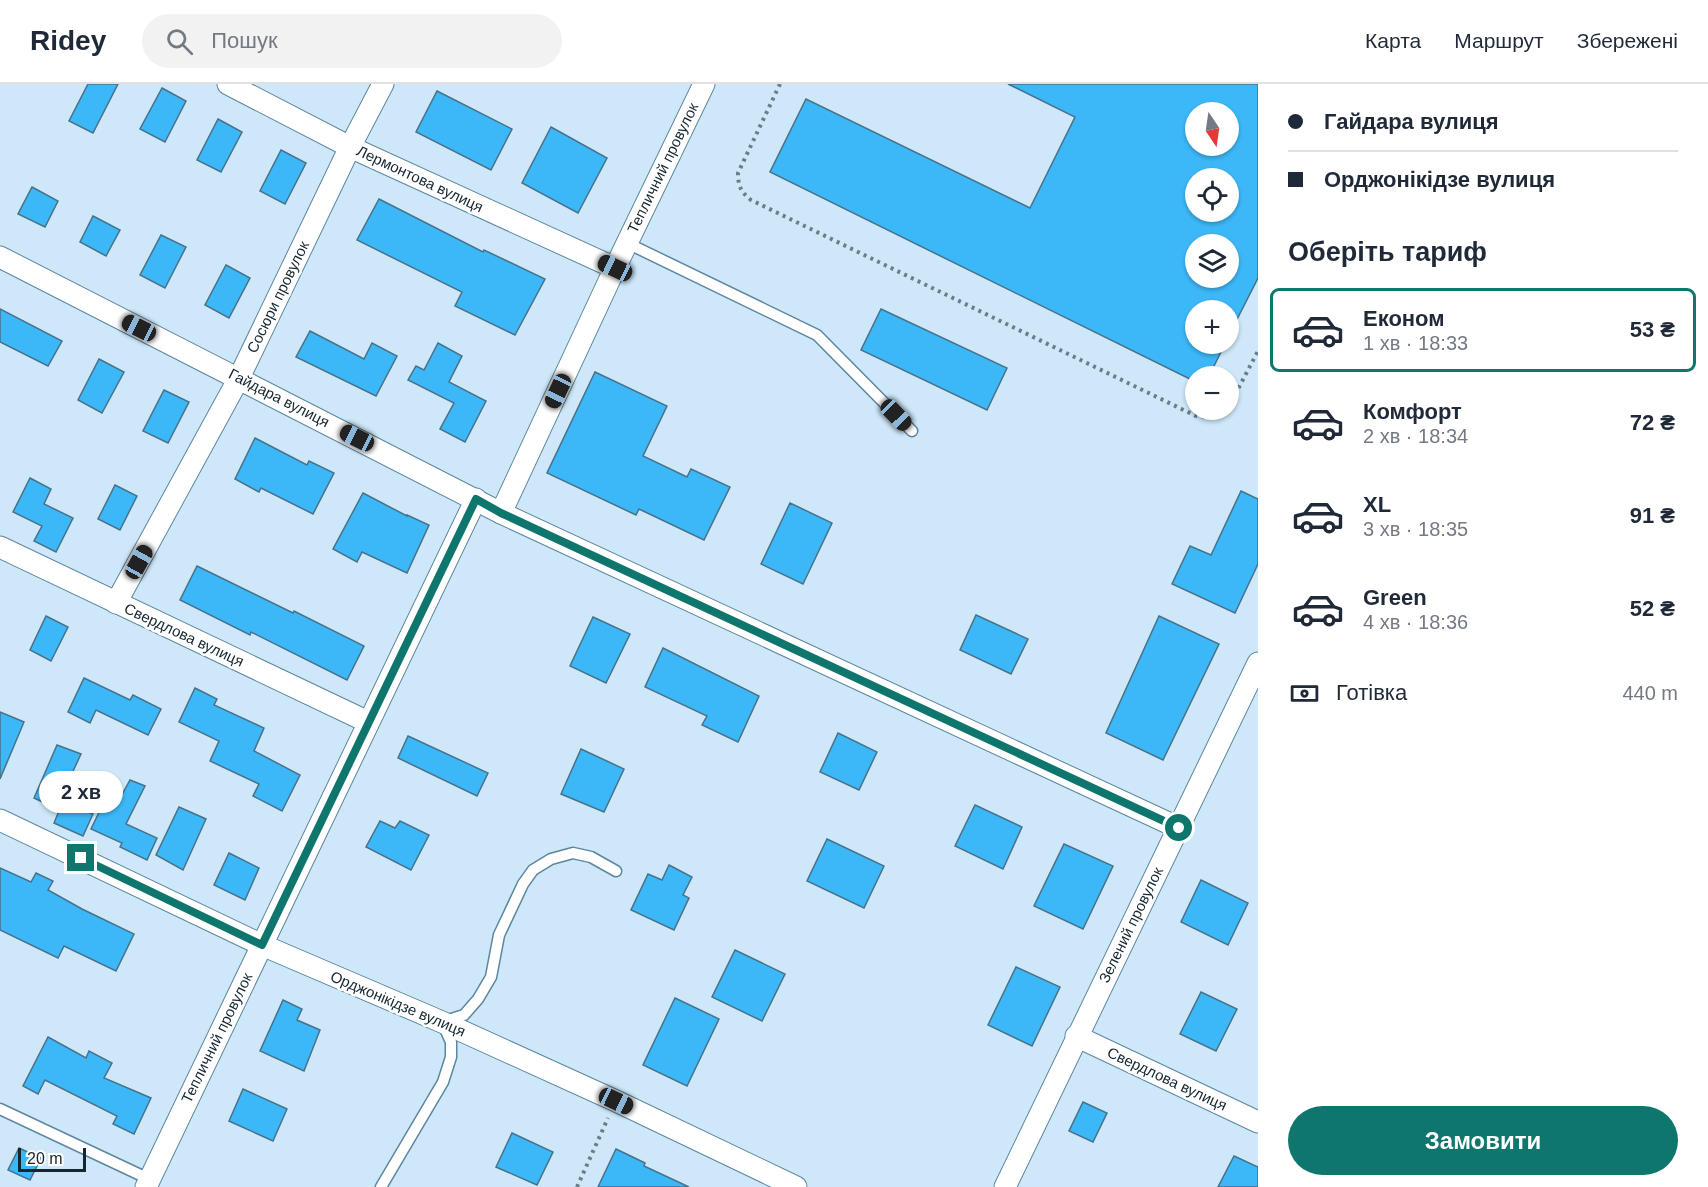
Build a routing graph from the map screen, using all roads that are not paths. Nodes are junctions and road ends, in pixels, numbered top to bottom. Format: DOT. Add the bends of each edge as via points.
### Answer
graph roads {
  1 [pos="228,84"];
  2 [pos="384,84"];
  3 [pos="704,84"];
  4 [pos="350,147"];
  5 [pos="627,243"];
  6 [pos="0,257"];
  7 [pos="615,268"];
  8 [pos="239,378"];
  9 [pos="912,431"];
  10 [pos="476,499"];
  11 [pos="501,513"];
  12 [pos="0,547"];
  13 [pos="116,603"];
  14 [pos="1258,663"];
  15 [pos="368,722"];
  16 [pos="0,820"];
  17 [pos="1179,828"];
  18 [pos="616,871"];
  19 [pos="262,945"];
  20 [pos="442,1022"];
  21 [pos="1076,1036"];
  22 [pos="0,1109"];
  23 [pos="1258,1122"];
  24 [pos="148,1183"];
  25 [pos="381,1187"];
  26 [pos="796,1187"];
  27 [pos="1005,1187"];
  1 -- 4 [label="street, Лермонтова вулиця"];
  2 -- 4 [label="street, Сосюри провулок"];
  3 -- 5 [label="street, Тепличний провулок"];
  4 -- 7 [label="street, Лермонтова вулиця"];
  4 -- 8 [label="street, Сосюри провулок"];
  5 -- 7 [label="street, Тепличний провулок"];
  5 -- 9 [label="lane" via="817,335"];
  6 -- 8 [label="street, Гайдара вулиця"];
  7 -- 11 [label="street, Тепличний провулок"];
  8 -- 10 [label="street, Гайдара вулиця"];
  8 -- 13 [label="street, Сосюри провулок"];
  10 -- 11 [label="street, Гайдара вулиця"];
  10 -- 15 [label="street, Тепличний провулок"];
  11 -- 17 [label="street, Гайдара вулиця"];
  12 -- 13 [label="street, Свердлова вулиця"];
  13 -- 15 [label="street, Свердлова вулиця"];
  14 -- 17 [label="street, Зелений провулок"];
  15 -- 19 [label="street, Тепличний провулок"];
  16 -- 19 [label="street, Орджонікідзе вулиця"];
  17 -- 21 [label="street, Зелений провулок"];
  18 -- 20 [label="lane" via="591,857 573,853 551,859 533,870 499,935 491,977 478,999 464,1015"];
  19 -- 20 [label="street, Орджонікідзе вулиця"];
  19 -- 24 [label="street, Тепличний провулок"];
  20 -- 25 [label="lane" via="451,1042 443,1082"];
  20 -- 26 [label="street, Орджонікідзе вулиця"];
  21 -- 23 [label="street, Свердлова вулиця"];
  21 -- 27 [label="street, Зелений провулок"];
  22 -- 24 [label="lane"];
}
